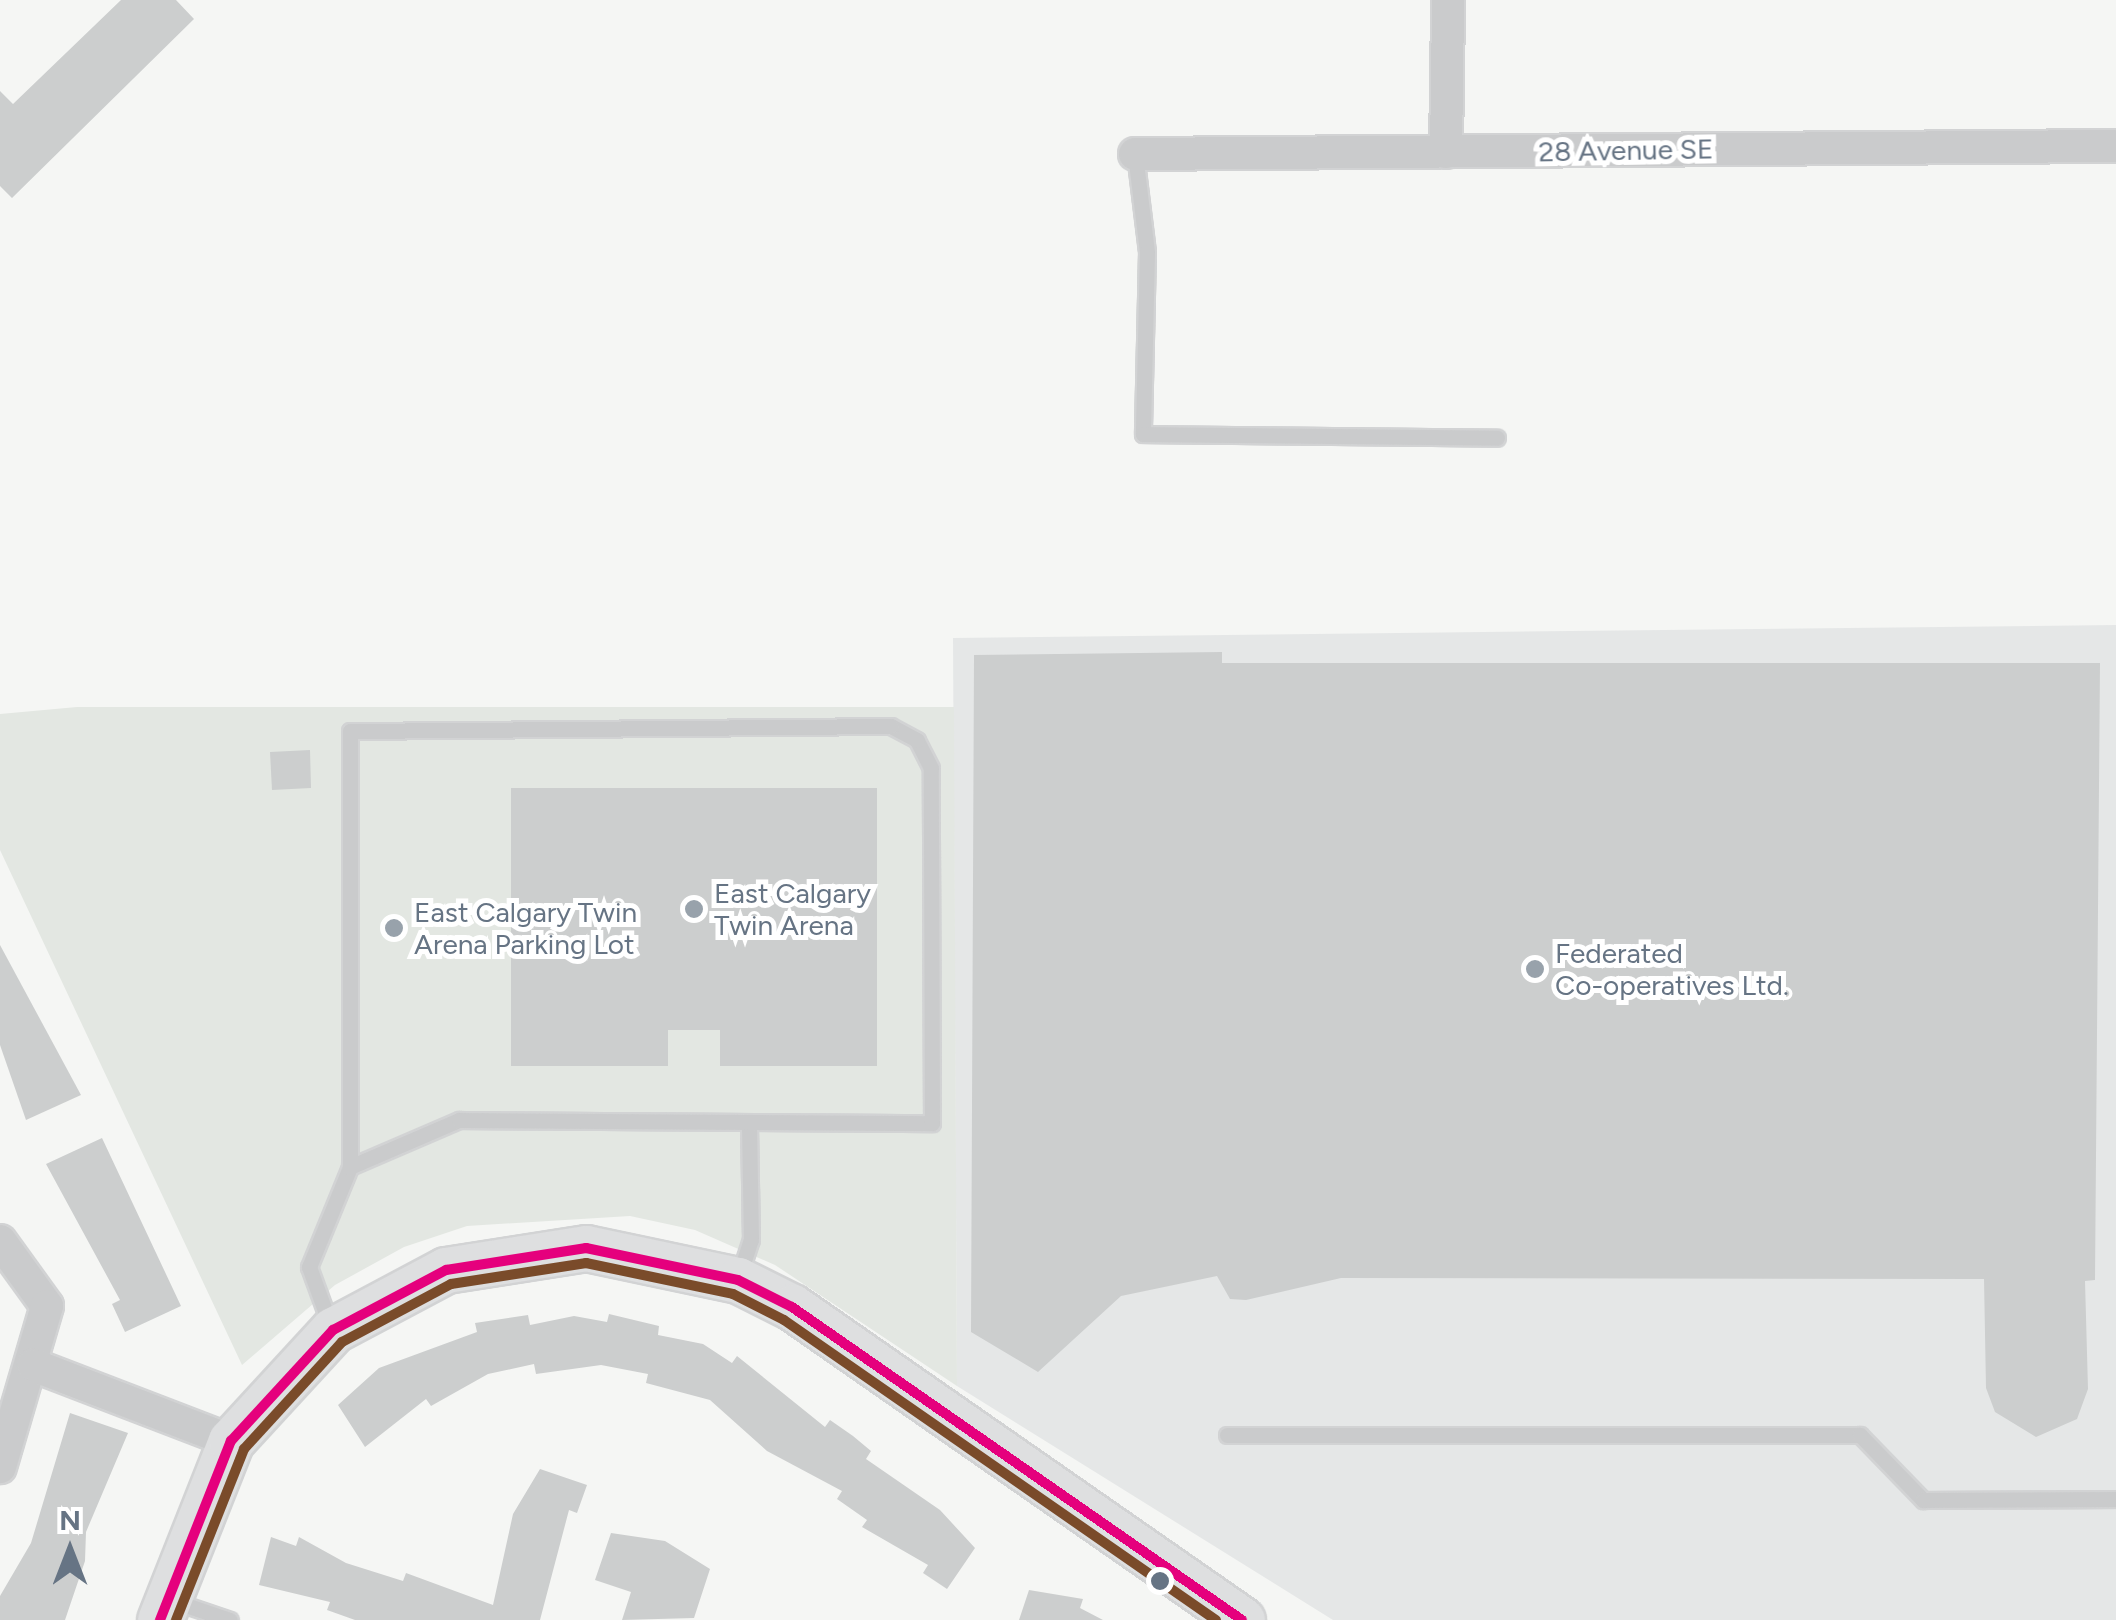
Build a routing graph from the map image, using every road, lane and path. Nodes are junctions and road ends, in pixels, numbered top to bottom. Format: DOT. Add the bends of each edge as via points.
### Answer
graph roads {
  1 [pos="1448,0"];
  2 [pos="2116,146"];
  3 [pos="1446,152"];
  4 [pos="1136,154"];
  5 [pos="1497,438"];
  6 [pos="749,1126"];
  7 [pos="350,1167"];
  8 [pos="0,1240"];
  9 [pos="738,1280"];
  10 [pos="333,1330"];
  11 [pos="33,1366"];
  12 [pos="1227,1435"];
  13 [pos="231,1440"];
  14 [pos="0,1468"];
  15 [pos="2116,1499"];
  16 [pos="164,1610"];
  17 [pos="230,1620"];
  18 [pos="1242,1620"];
  1 -- 3 [label="street"];
  2 -- 3 [label="street, 28 Avenue SE"];
  3 -- 4 [label="street, 28 Avenue SE"];
  4 -- 5 [label="lane" via="1147,252 1143,434"];
  6 -- 7 [label="lane" via="460,1120"];
  6 -- 7 [label="lane" via="932,1123 931,768 917,740 891,726 350,731"];
  6 -- 9 [label="lane" via="751,1240"];
  7 -- 10 [label="lane" via="309,1267"];
  8 -- 11 [label="street" via="47,1306"];
  9 -- 10 [label="street" via="586,1248 511,1253 391,1292"];
  9 -- 18 [label="street" via="792,1308"];
  10 -- 13 [label="street"];
  11 -- 13 [label="street"];
  11 -- 14 [label="street"];
  12 -- 15 [label="lane" via="1860,1435 1924,1500"];
  13 -- 16 [label="street"];
  16 -- 17 [label="lane"];
}
